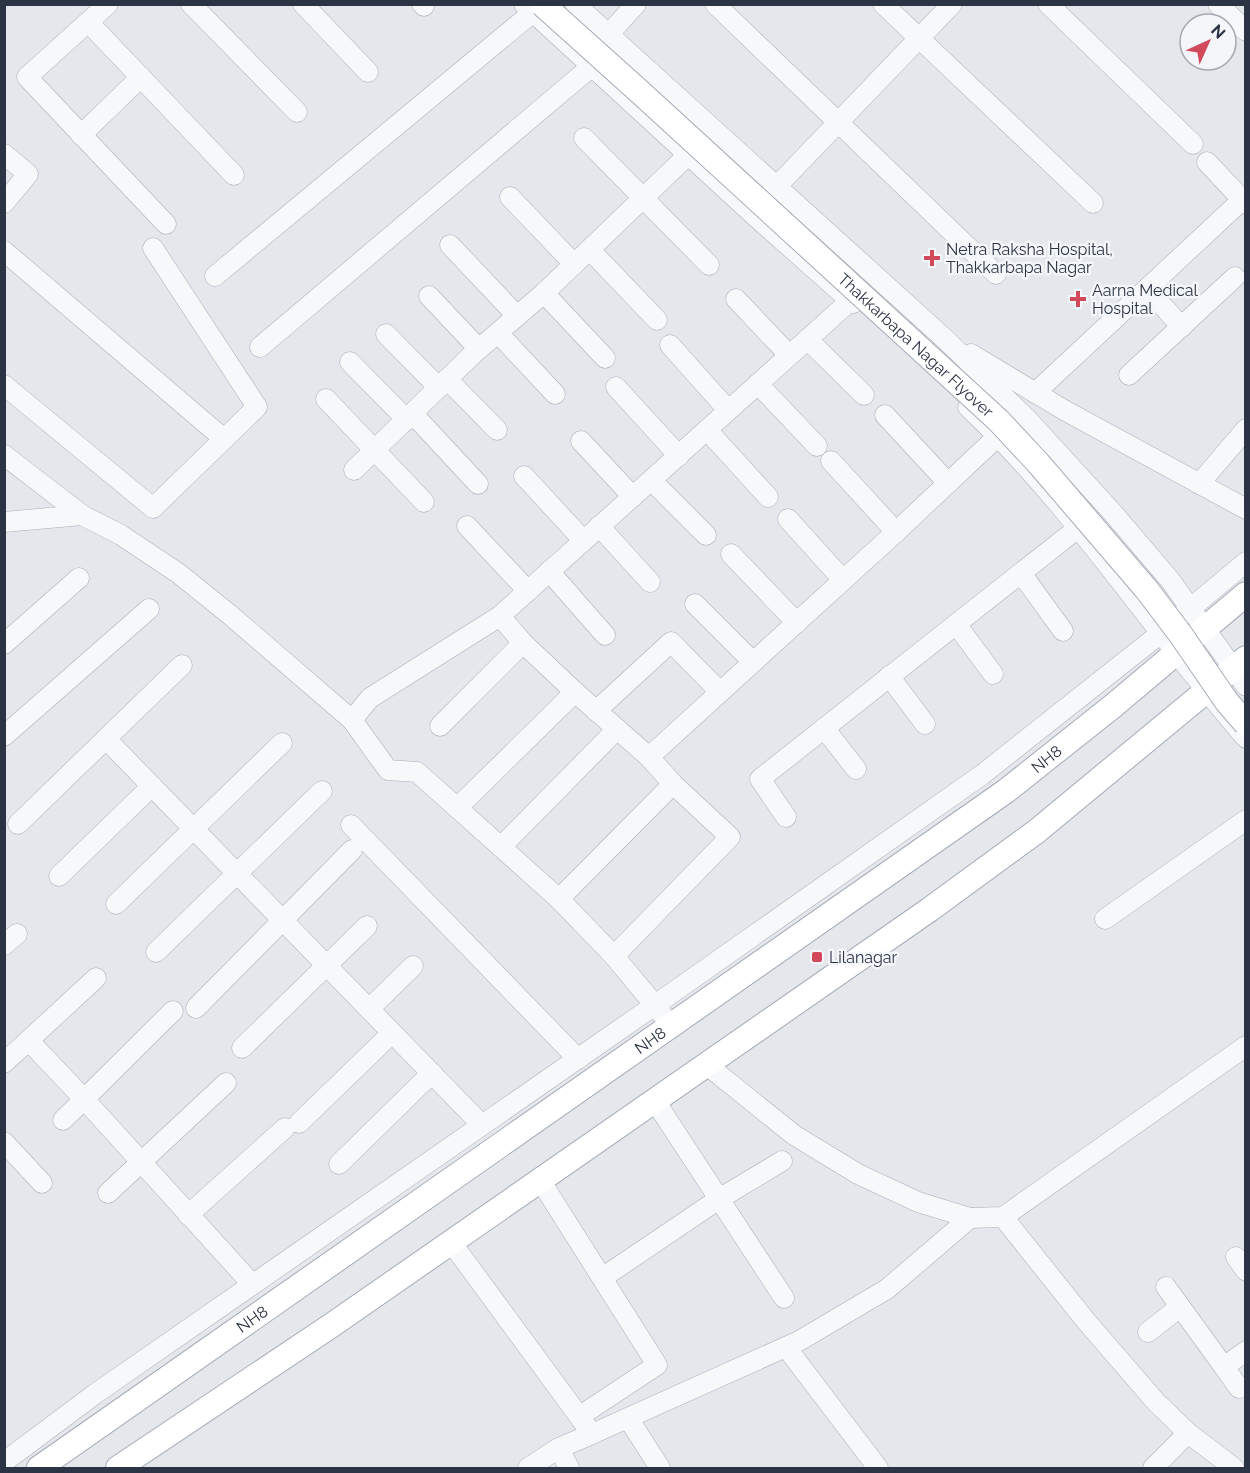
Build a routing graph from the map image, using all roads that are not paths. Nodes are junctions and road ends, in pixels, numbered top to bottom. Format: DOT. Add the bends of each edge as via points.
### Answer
graph roads {
  1 [pos="108,4"];
  2 [pos="191,4"];
  3 [pos="303,4"];
  4 [pos="558,4"];
  5 [pos="574,4"];
  6 [pos="636,4"];
  7 [pos="715,4"];
  8 [pos="883,4"];
  9 [pos="952,4"];
  10 [pos="1048,4"];
  11 [pos="1218,4"];
  12 [pos="533,7"];
  13 [pos="89,22"];
  14 [pos="1245,31"];
  15 [pos="608,35"];
  16 [pos="919,39"];
  17 [pos="591,67"];
  18 [pos="368,72"];
  19 [pos="141,77"];
  20 [pos="297,112"];
  21 [pos="839,122"];
  22 [pos="81,135"];
  23 [pos="584,138"];
  24 [pos="1193,144"];
  25 [pos="4,154"];
  26 [pos="688,155"];
  27 [pos="1207,162"];
  28 [pos="234,175"];
  29 [pos="776,187"];
  30 [pos="510,197"];
  31 [pos="643,200"];
  32 [pos="1244,202"];
  33 [pos="4,203"];
  34 [pos="1093,203"];
  35 [pos="166,224"];
  36 [pos="450,245"];
  37 [pos="153,248"];
  38 [pos="590,250"];
  39 [pos="4,251"];
  40 [pos="574,264"];
  41 [pos="709,265"];
  42 [pos="996,274"];
  43 [pos="214,276"];
  44 [pos="1235,277"];
  45 [pos="1147,289"];
  46 [pos="544,292"];
  47 [pos="429,297"];
  48 [pos="736,299"];
  49 [pos="850,301"];
  50 [pos="517,316"];
  51 [pos="657,320"];
  52 [pos="1182,327"];
  53 [pos="498,333"];
  54 [pos="386,334"];
  55 [pos="944,338"];
  56 [pos="807,339"];
  57 [pos="670,345"];
  58 [pos="260,347"];
  59 [pos="478,349"];
  60 [pos="789,355"];
  61 [pos="605,358"];
  62 [pos="350,362"];
  63 [pos="921,363"];
  64 [pos="1129,375"];
  65 [pos="443,384"];
  66 [pos="758,384"];
  67 [pos="4,385"];
  68 [pos="616,387"];
  69 [pos="1035,393"];
  70 [pos="555,394"];
  71 [pos="864,395"];
  72 [pos="326,399"];
  73 [pos="728,410"];
  74 [pos="885,415"];
  75 [pos="410,417"];
  76 [pos="1245,429"];
  77 [pos="497,430"];
  78 [pos="707,430"];
  79 [pos="996,436"];
  80 [pos="224,439"];
  81 [pos="581,441"];
  82 [pos="817,446"];
  83 [pos="375,451"];
  84 [pos="4,455"];
  85 [pos="679,456"];
  86 [pos="831,461"];
  87 [pos="354,470"];
  88 [pos="524,476"];
  89 [pos="652,481"];
  90 [pos="948,483"];
  91 [pos="478,484"];
  92 [pos="1199,484"];
  93 [pos="633,497"];
  94 [pos="768,497"];
  95 [pos="424,502"];
  96 [pos="1245,509"];
  97 [pos="82,515"];
  98 [pos="788,519"];
  99 [pos="4,522"];
  100 [pos="467,526"];
  101 [pos="599,526"];
  102 [pos="1078,528"];
  103 [pos="896,532"];
  104 [pos="706,536"];
  105 [pos="583,540"];
  106 [pos="731,554"];
  107 [pos="1245,562"];
  108 [pos="549,571"];
  109 [pos="1021,573"];
  110 [pos="79,578"];
  111 [pos="843,580"];
  112 [pos="650,582"];
  113 [pos="528,591"];
  114 [pos="1245,594"];
  115 [pos="695,604"];
  116 [pos="1190,608"];
  117 [pos="149,609"];
  118 [pos="500,616"];
  119 [pos="796,623"];
  120 [pos="956,624"];
  121 [pos="1205,628"];
  122 [pos="1063,631"];
  123 [pos="1161,633"];
  124 [pos="605,635"];
  125 [pos="523,643"];
  126 [pos="4,644"];
  127 [pos="1176,653"];
  128 [pos="753,662"];
  129 [pos="182,664"];
  130 [pos="1241,671"];
  131 [pos="993,674"];
  132 [pos="889,676"];
  133 [pos="1205,691"];
  134 [pos="575,692"];
  135 [pos="720,692"];
  136 [pos="1245,708"];
  137 [pos="596,711"];
  138 [pos="352,720"];
  139 [pos="925,724"];
  140 [pos="1245,724"];
  141 [pos="440,726"];
  142 [pos="824,728"];
  143 [pos="617,729"];
  144 [pos="4,736"];
  145 [pos="1245,738"];
  146 [pos="106,739"];
  147 [pos="282,743"];
  148 [pos="649,757"];
  149 [pos="856,769"];
  150 [pos="673,784"];
  151 [pos="152,786"];
  152 [pos="322,791"];
  153 [pos="457,808"];
  154 [pos="786,817"];
  155 [pos="1245,820"];
  156 [pos="18,824"];
  157 [pos="351,825"];
  158 [pos="193,828"];
  159 [pos="501,847"];
  160 [pos="352,850"];
  161 [pos="238,874"];
  162 [pos="59,876"];
  163 [pos="559,899"];
  164 [pos="116,904"];
  165 [pos="1105,918"];
  166 [pos="282,920"];
  167 [pos="367,926"];
  168 [pos="156,952"];
  169 [pos="614,956"];
  170 [pos="326,965"];
  171 [pos="413,966"];
  172 [pos="96,978"];
  173 [pos="655,1005"];
  174 [pos="196,1008"];
  175 [pos="369,1009"];
  176 [pos="173,1011"];
  177 [pos="672,1025"];
  178 [pos="392,1033"];
  179 [pos="29,1041"];
  180 [pos="1245,1046"];
  181 [pos="242,1048"];
  182 [pos="578,1059"];
  183 [pos="4,1063"];
  184 [pos="707,1065"];
  185 [pos="432,1073"];
  186 [pos="226,1083"];
  187 [pos="84,1099"];
  188 [pos="655,1101"];
  189 [pos="63,1120"];
  190 [pos="482,1125"];
  191 [pos="4,1142"];
  192 [pos="782,1161"];
  193 [pos="140,1162"];
  194 [pos="339,1164"];
  195 [pos="540,1180"];
  196 [pos="42,1183"];
  197 [pos="108,1193"];
  198 [pos="719,1199"];
  199 [pos="188,1215"];
  200 [pos="1003,1217"];
  201 [pos="970,1218"];
  202 [pos="451,1242"];
  203 [pos="602,1278"];
  204 [pos="252,1284"];
  205 [pos="1166,1287"];
  206 [pos="784,1298"];
  207 [pos="1180,1307"];
  208 [pos="1148,1332"];
  209 [pos="786,1347"];
  210 [pos="1245,1351"];
  211 [pos="1224,1367"];
  212 [pos="1239,1388"];
  213 [pos="580,1416"];
  214 [pos="628,1418"];
  215 [pos="1188,1433"];
  216 [pos="592,1434"];
  217 [pos="560,1448"];
  218 [pos="4,1462"];
  219 [pos="1221,1465"];
  220 [pos="43,1468"];
  221 [pos="118,1468"];
  222 [pos="528,1468"];
  223 [pos="569,1468"];
  224 [pos="660,1468"];
  225 [pos="878,1468"];
  226 [pos="1153,1468"];
  1 -- 13 [label="street"];
  2 -- 20 [label="street"];
  3 -- 18 [label="street"];
  4 -- 136 [label="main road, Thakkarbapa Nagar Flyover" via="1006,414 1155,584"];
  5 -- 15 [label="street"];
  6 -- 15 [label="street"];
  7 -- 21 [label="street"];
  8 -- 16 [label="street"];
  9 -- 16 [label="street"];
  10 -- 24 [label="street"];
  11 -- 14 [label="street"];
  12 -- 17 [label="street"];
  12 -- 43 [label="street"];
  12 -- 140 [label="main road, Thakkarbapa Nagar Flyover, bridge" via="641,93 999,422 1147,590"];
  13 -- 19 [label="street"];
  13 -- 22 [label="street" via="27,77"];
  15 -- 29 [label="street"];
  16 -- 21 [label="street"];
  16 -- 34 [label="street"];
  17 -- 26 [label="street"];
  17 -- 58 [label="street"];
  19 -- 22 [label="street"];
  19 -- 28 [label="street"];
  21 -- 29 [label="street"];
  21 -- 42 [label="street"];
  22 -- 35 [label="street"];
  23 -- 31 [label="street"];
  25 -- 33 [label="street" via="28,174"];
  26 -- 31 [label="street"];
  26 -- 49 [label="street"];
  27 -- 32 [label="street"];
  29 -- 55 [label="street"];
  30 -- 40 [label="street"];
  31 -- 38 [label="street"];
  31 -- 41 [label="street"];
  32 -- 45 [label="street"];
  36 -- 50 [label="street"];
  37 -- 80 [label="street" via="257,407"];
  38 -- 40 [label="street"];
  38 -- 51 [label="street"];
  39 -- 80 [label="street"];
  40 -- 46 [label="street"];
  44 -- 52 [label="street"];
  45 -- 52 [label="street"];
  45 -- 69 [label="street"];
  46 -- 50 [label="street"];
  46 -- 61 [label="street"];
  47 -- 59 [label="street"];
  48 -- 60 [label="street"];
  49 -- 56 [label="street"];
  49 -- 63 [label="street"];
  50 -- 53 [label="street"];
  52 -- 64 [label="street"];
  53 -- 59 [label="street"];
  53 -- 70 [label="street"];
  54 -- 65 [label="street"];
  55 -- 63 [label="street"];
  55 -- 69 [label="street"];
  55 -- 116 [label="street" via="1120,521"];
  56 -- 60 [label="street"];
  56 -- 71 [label="street"];
  57 -- 73 [label="street"];
  59 -- 65 [label="street"];
  60 -- 66 [label="street"];
  62 -- 75 [label="street"];
  63 -- 79 [label="street"];
  65 -- 75 [label="street"];
  65 -- 77 [label="street"];
  66 -- 73 [label="street"];
  66 -- 82 [label="street"];
  67 -- 80 [label="street" via="153,508"];
  68 -- 85 [label="street"];
  69 -- 92 [label="street"];
  72 -- 83 [label="street"];
  73 -- 78 [label="street"];
  74 -- 90 [label="street"];
  75 -- 83 [label="street"];
  75 -- 91 [label="street"];
  76 -- 92 [label="street"];
  78 -- 85 [label="street"];
  78 -- 94 [label="street"];
  79 -- 90 [label="street"];
  79 -- 102 [label="street"];
  81 -- 93 [label="street"];
  83 -- 87 [label="street"];
  83 -- 95 [label="street"];
  84 -- 97 [label="street"];
  85 -- 89 [label="street"];
  86 -- 103 [label="street"];
  88 -- 105 [label="street"];
  89 -- 93 [label="street"];
  89 -- 104 [label="street"];
  90 -- 103 [label="street"];
  92 -- 96 [label="street"];
  93 -- 101 [label="street"];
  97 -- 99 [label="street"];
  97 -- 138 [label="street" via="121,535 178,573"];
  98 -- 111 [label="street"];
  100 -- 113 [label="street"];
  101 -- 105 [label="street"];
  101 -- 112 [label="street"];
  102 -- 109 [label="street"];
  102 -- 123 [label="street"];
  103 -- 111 [label="street"];
  105 -- 108 [label="street"];
  106 -- 119 [label="street"];
  107 -- 116 [label="street"];
  108 -- 113 [label="street"];
  108 -- 124 [label="street"];
  109 -- 120 [label="street"];
  109 -- 122 [label="street"];
  110 -- 126 [label="street"];
  111 -- 119 [label="street"];
  113 -- 118 [label="street"];
  114 -- 121 [label="main road, NH8"];
  115 -- 128 [label="street"];
  116 -- 121 [label="street"];
  116 -- 123 [label="street"];
  117 -- 144 [label="street"];
  118 -- 125 [label="street"];
  118 -- 138 [label="street" via="370,698"];
  119 -- 128 [label="street"];
  120 -- 131 [label="street"];
  120 -- 132 [label="street"];
  121 -- 127 [label="main road, NH8"];
  121 -- 130 [label="street"];
  123 -- 127 [label="street"];
  123 -- 173 [label="street" via="983,774"];
  125 -- 134 [label="street"];
  125 -- 141 [label="street"];
  127 -- 133 [label="street"];
  127 -- 177 [label="main road, NH8" via="1006,791"];
  128 -- 135 [label="street"];
  129 -- 146 [label="street"];
  130 -- 133 [label="main road"];
  132 -- 139 [label="street"];
  132 -- 142 [label="street"];
  133 -- 145 [label="street"];
  133 -- 184 [label="main road" via="1037,831"];
  134 -- 137 [label="street"];
  134 -- 153 [label="street"];
  135 -- 137 [label="street" via="671,642"];
  135 -- 148 [label="street"];
  137 -- 143 [label="street"];
  138 -- 153 [label="street" via="388,770 417,772"];
  142 -- 149 [label="street"];
  142 -- 154 [label="street" via="760,778"];
  143 -- 148 [label="street"];
  143 -- 159 [label="street"];
  146 -- 151 [label="street"];
  146 -- 156 [label="street"];
  147 -- 158 [label="street"];
  148 -- 150 [label="street"];
  150 -- 163 [label="street"];
  150 -- 169 [label="street" via="730,837"];
  151 -- 158 [label="street"];
  151 -- 162 [label="street"];
  152 -- 161 [label="street"];
  153 -- 159 [label="street"];
  155 -- 165 [label="street"];
  157 -- 182 [label="street"];
  158 -- 161 [label="street"];
  158 -- 164 [label="street"];
  159 -- 163 [label="street"];
  160 -- 166 [label="street"];
  161 -- 166 [label="street"];
  161 -- 168 [label="street"];
  163 -- 169 [label="street"];
  166 -- 170 [label="street"];
  166 -- 174 [label="street"];
  167 -- 170 [label="street"];
  169 -- 173 [label="street"];
  170 -- 175 [label="street"];
  170 -- 181 [label="street"];
  171 -- 175 [label="street"];
  172 -- 179 [label="street"];
  173 -- 177 [label="street"];
  173 -- 182 [label="street"];
  175 -- 178 [label="street"];
  176 -- 187 [label="street"];
  177 -- 220 [label="main road, NH8"];
  178 -- 185 [label="street"];
  178 -- 199 [label="street"];
  179 -- 183 [label="street"];
  179 -- 187 [label="street"];
  180 -- 200 [label="street"];
  182 -- 190 [label="street"];
  184 -- 188 [label="main road"];
  184 -- 201 [label="street" via="794,1135 858,1174 918,1202"];
  185 -- 190 [label="street"];
  185 -- 194 [label="street"];
  186 -- 193 [label="street"];
  187 -- 189 [label="street"];
  187 -- 193 [label="street"];
  188 -- 195 [label="main road"];
  188 -- 198 [label="street"];
  190 -- 204 [label="street"];
  191 -- 196 [label="street"];
  192 -- 198 [label="street"];
  193 -- 197 [label="street"];
  193 -- 199 [label="street"];
  195 -- 202 [label="main road"];
  195 -- 203 [label="street"];
  198 -- 203 [label="street"];
  198 -- 206 [label="street"];
  199 -- 204 [label="street"];
  200 -- 201 [label="street"];
  200 -- 215 [label="street" via="1086,1321"];
  201 -- 209 [label="street" via="887,1289"];
  202 -- 213 [label="street"];
  202 -- 221 [label="main road"];
  203 -- 213 [label="street" via="657,1365"];
  204 -- 218 [label="street"];
  205 -- 207 [label="street"];
  207 -- 208 [label="street"];
  207 -- 211 [label="street"];
  209 -- 214 [label="street"];
  209 -- 225 [label="street"];
  210 -- 211 [label="street"];
  211 -- 212 [label="street"];
  213 -- 216 [label="street"];
  214 -- 216 [label="street"];
  214 -- 224 [label="street"];
  215 -- 219 [label="street"];
  215 -- 226 [label="street"];
  216 -- 217 [label="street"];
  217 -- 222 [label="street"];
  217 -- 223 [label="street"];
}
